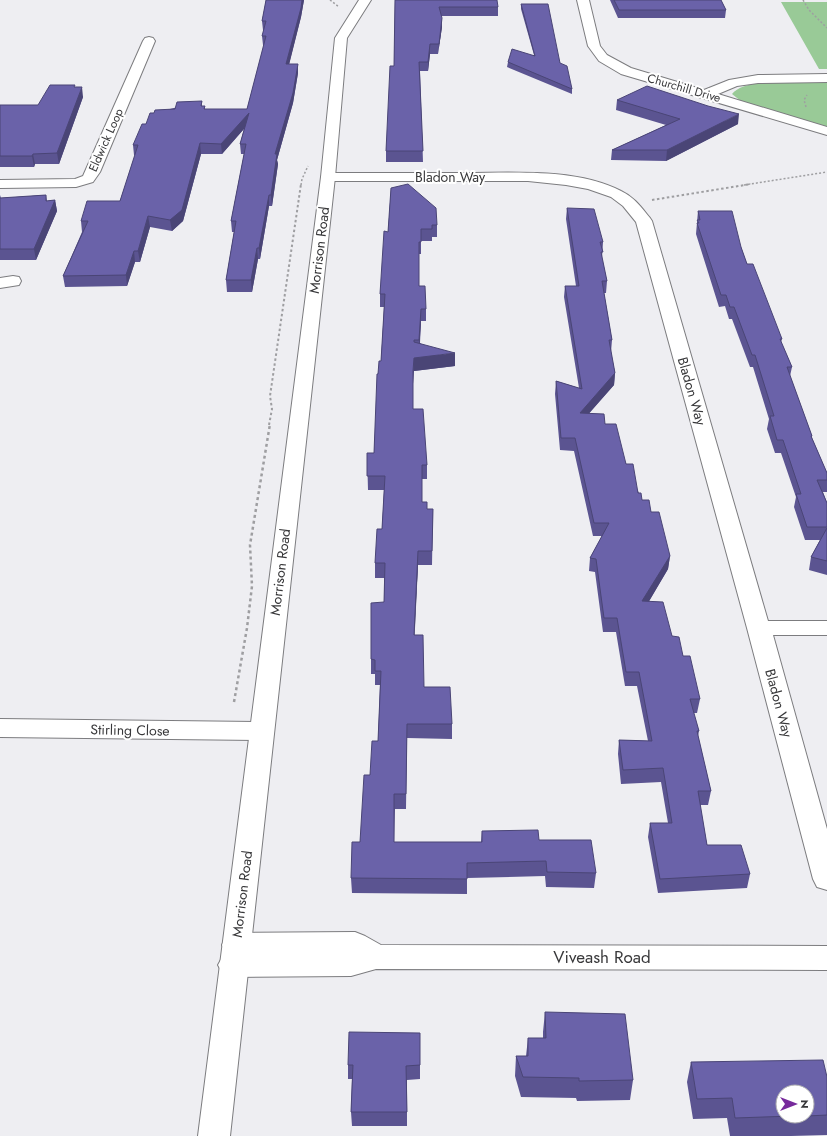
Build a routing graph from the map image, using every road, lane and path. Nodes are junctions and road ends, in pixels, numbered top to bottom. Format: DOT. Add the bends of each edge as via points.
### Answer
graph roads {
  1 [pos="330,0"];
  2 [pos="583,0"];
  3 [pos="803,0"];
  4 [pos="355,4"];
  5 [pos="827,28"];
  6 [pos="149,42"];
  7 [pos="827,78"];
  8 [pos="809,92"];
  9 [pos="706,94"];
  10 [pos="807,109"];
  11 [pos="827,131"];
  12 [pos="310,161"];
  13 [pos="827,172"];
  14 [pos="328,177"];
  15 [pos="0,184"];
  16 [pos="626,201"];
  17 [pos="759,628"];
  18 [pos="827,628"];
  19 [pos="234,702"];
  20 [pos="0,728"];
  21 [pos="261,731"];
  22 [pos="827,879"];
  23 [pos="234,955"];
  24 [pos="827,958"];
  25 [pos="214,1136"];
  1 -- 4 [label="path" via="339,6"];
  2 -- 9 [label="street, Churchill Drive" via="594,46 603,58 634,74"];
  3 -- 5 [label="path"];
  4 -- 14 [label="street, Morrison Road" via="341,38"];
  6 -- 15 [label="street, Eldwick Loop" via="88,179 76,183"];
  7 -- 9 [label="street" via="758,79 734,83"];
  8 -- 10 [label="path" via="804,100"];
  9 -- 11 [label="street, Churchill Drive"];
  12 -- 19 [label="path" via="302,179 270,396 272,409 250,545 252,586"];
  13 -- 16 [label="path" via="663,199"];
  14 -- 16 [label="street, Bladon Way" via="551,178 600,188"];
  14 -- 21 [label="street, Morrison Road"];
  16 -- 17 [label="street, Bladon Way" via="644,221"];
  17 -- 18 [label="street"];
  17 -- 22 [label="street, Bladon Way"];
  20 -- 21 [label="street, Stirling Close"];
  21 -- 23 [label="street, Morrison Road"];
  23 -- 24 [label="street, Viveash Road" via="351,964 376,956"];
  23 -- 25 [label="street, Morrison Road"];
}
